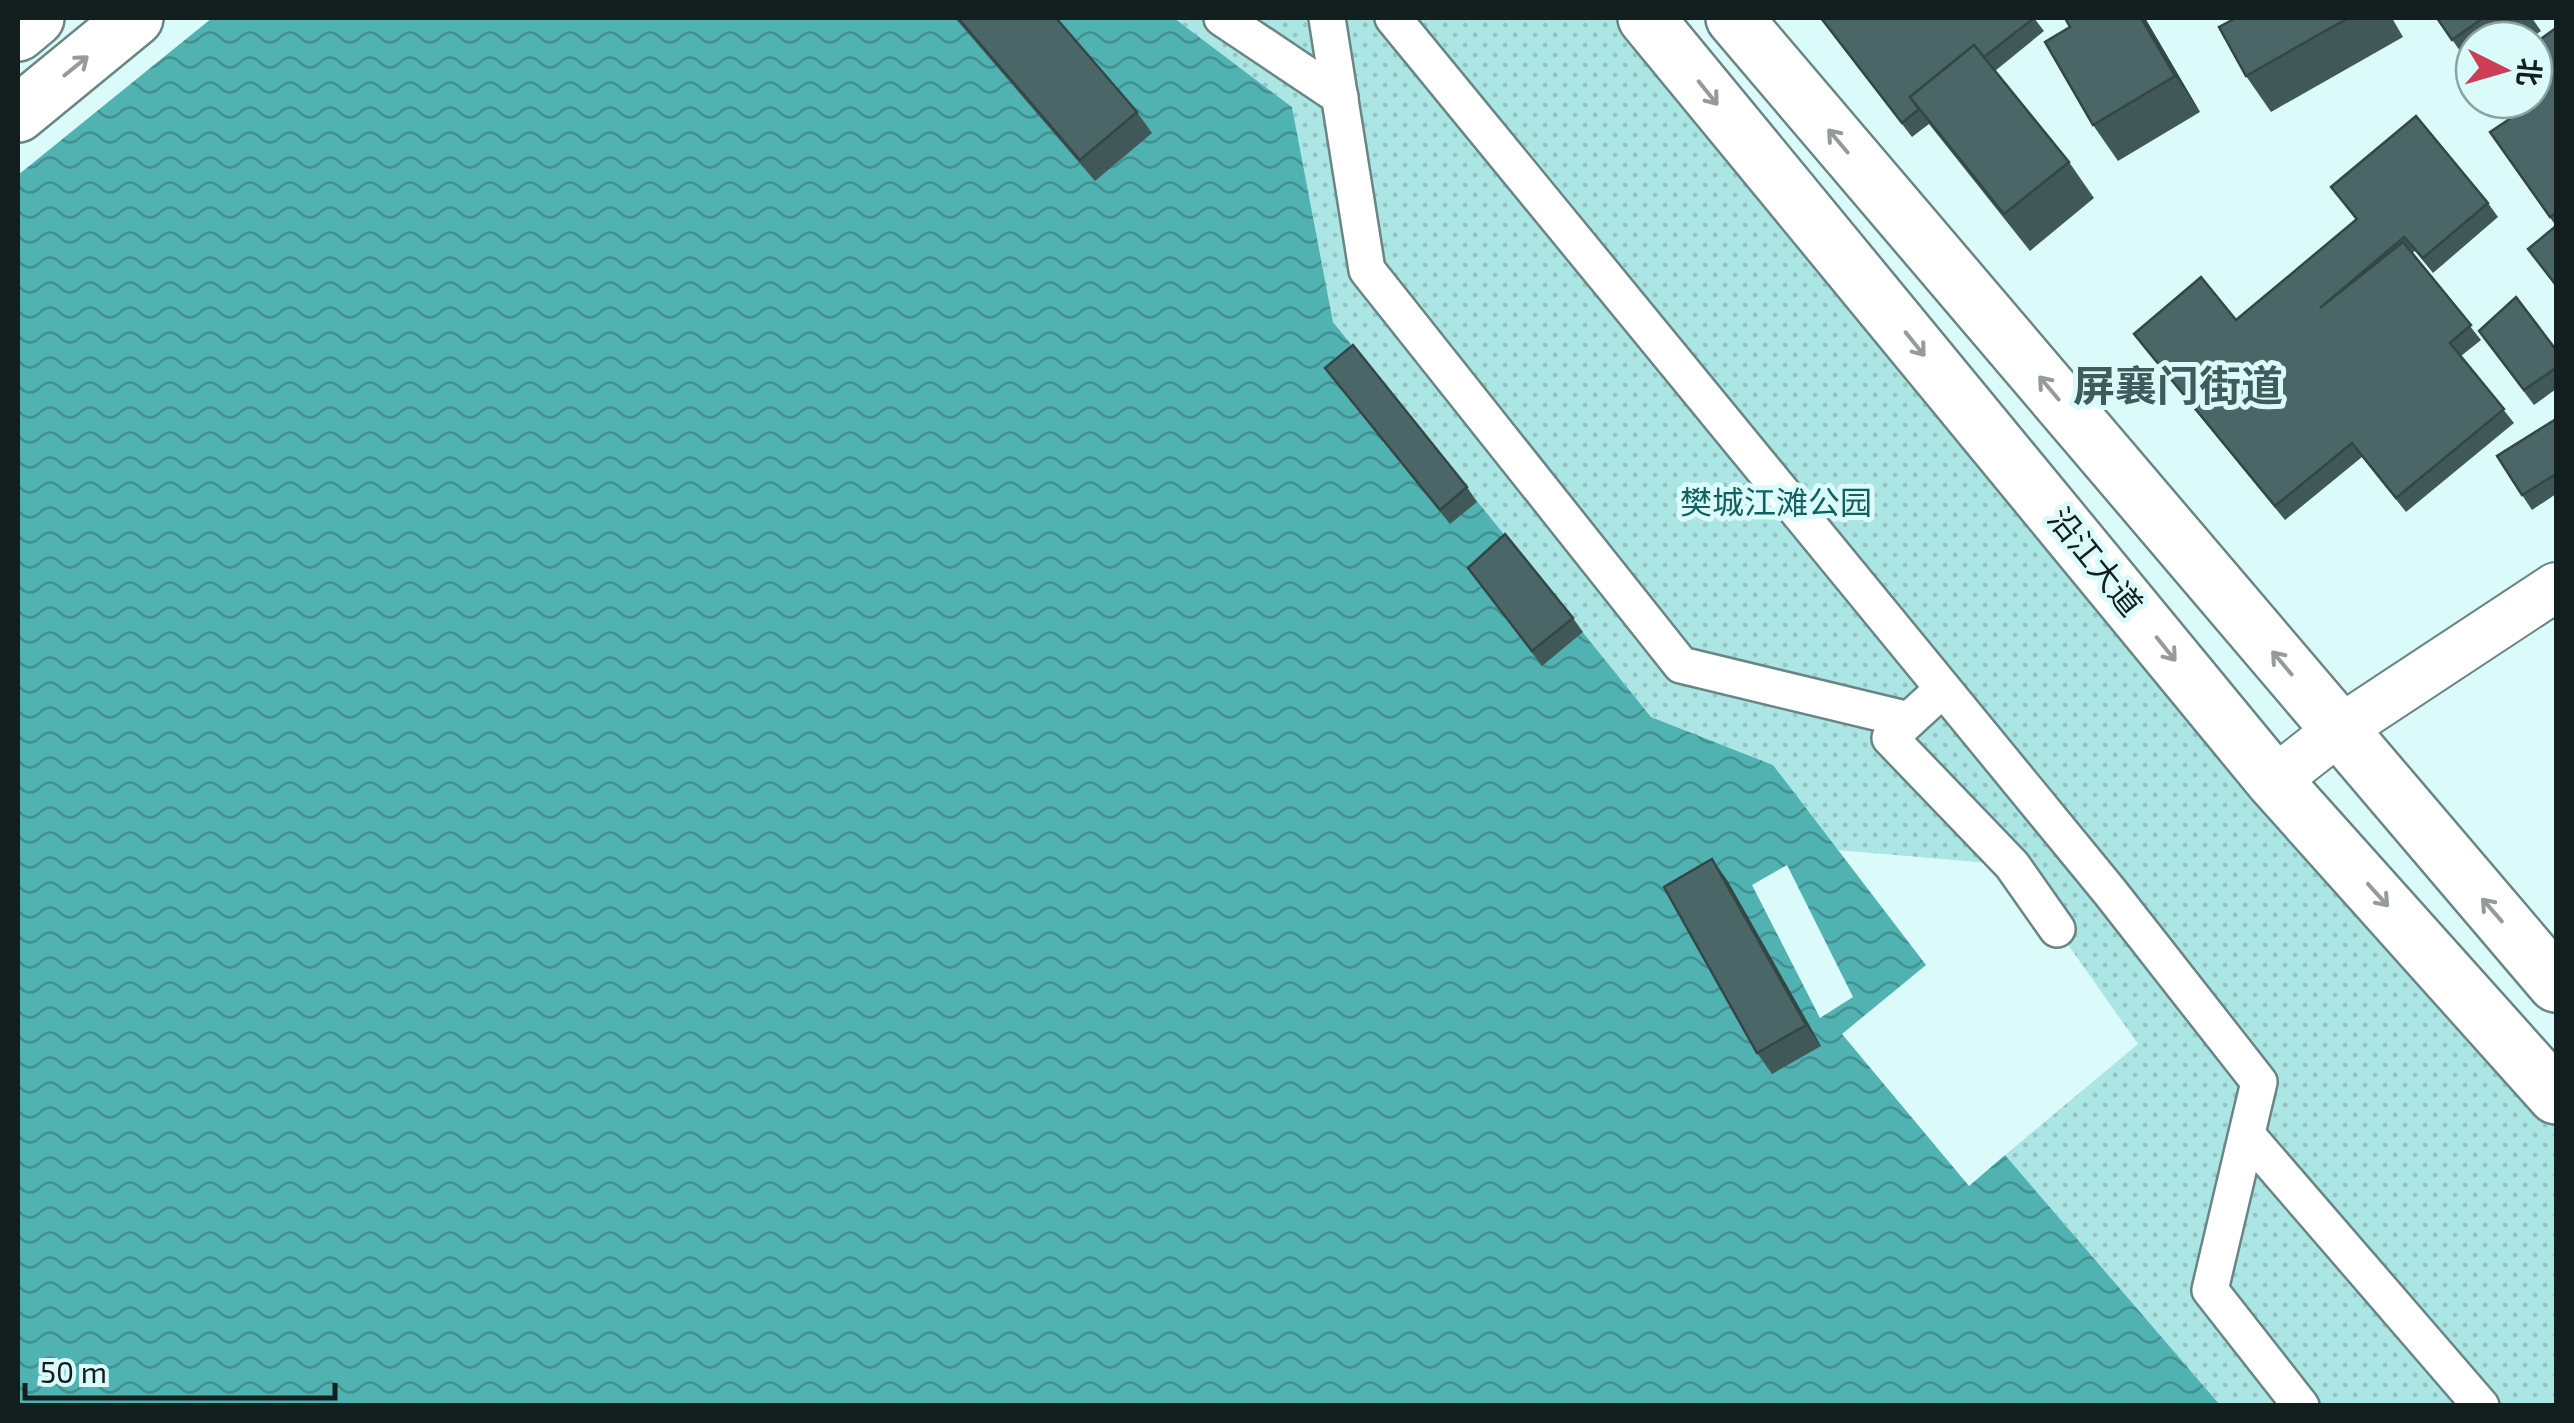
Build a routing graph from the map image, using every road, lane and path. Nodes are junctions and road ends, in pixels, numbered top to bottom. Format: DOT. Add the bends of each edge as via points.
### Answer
graph roads {
  1 [pos="36,18"];
  2 [pos="135,18"];
  3 [pos="1222,18"];
  4 [pos="1327,18"];
  5 [pos="1393,18"];
  6 [pos="1646,18"];
  7 [pos="1734,18"];
  8 [pos="18,33"];
  9 [pos="1340,97"];
  10 [pos="18,114"];
  11 [pos="2556,588"];
  12 [pos="1943,689"];
  13 [pos="1908,720"];
  14 [pos="2340,730"];
  15 [pos="2274,780"];
  16 [pos="2057,929"];
  17 [pos="2556,984"];
  18 [pos="2556,1096"];
  19 [pos="2247,1135"];
  20 [pos="2301,1406"];
  21 [pos="2481,1406"];
  1 -- 8 [label="main road"];
  10 -- 2 [label="main road, one-way"];
  3 -- 9 [label="street"];
  4 -- 9 [label="street"];
  5 -- 12 [label="street"];
  6 -- 15 [label="main road, 沿江大道, one-way"];
  14 -- 7 [label="main road, one-way"];
  9 -- 13 [label="street" via="1367,270 1681,665"];
  11 -- 14 [label="street"];
  12 -- 13 [label="street"];
  12 -- 19 [label="street" via="2259,1082"];
  13 -- 16 [label="street" via="1890,738 2012,865"];
  14 -- 15 [label="street"];
  17 -- 14 [label="main road, one-way"];
  15 -- 18 [label="main road, 沿江大道, one-way"];
  19 -- 20 [label="street" via="2210,1290"];
  19 -- 21 [label="street"];
}
